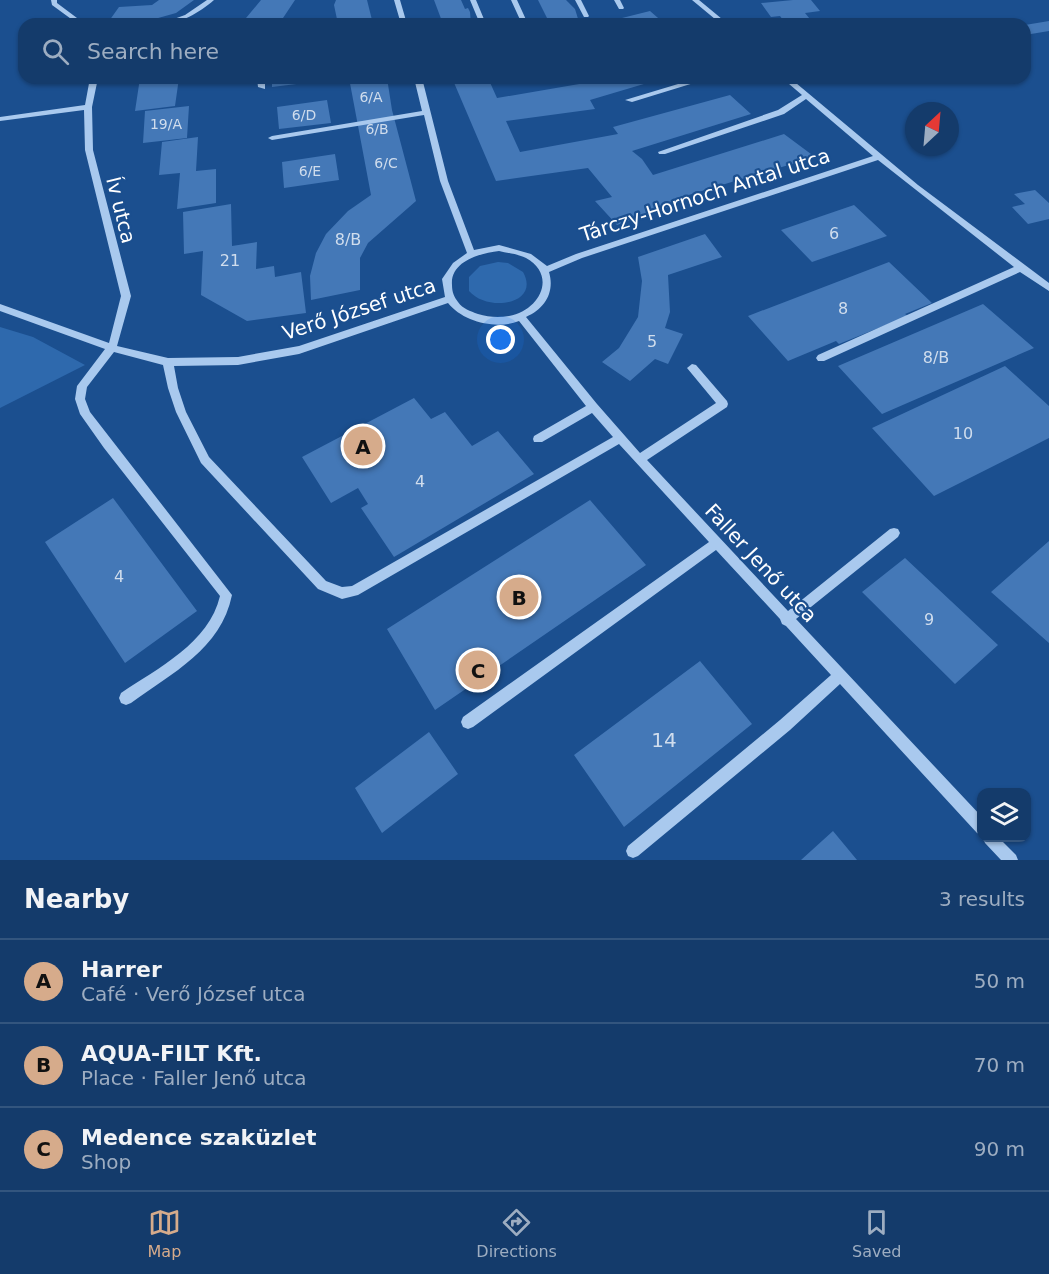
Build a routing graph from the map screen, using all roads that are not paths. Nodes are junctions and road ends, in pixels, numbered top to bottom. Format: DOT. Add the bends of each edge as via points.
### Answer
graph roads {
  1 [pos="54,0"];
  2 [pos="211,0"];
  3 [pos="397,0"];
  4 [pos="473,0"];
  5 [pos="514,0"];
  6 [pos="578,0"];
  7 [pos="617,0"];
  8 [pos="694,0"];
  9 [pos="621,8"];
  10 [pos="586,16"];
  11 [pos="74,18"];
  12 [pos="182,18"];
  13 [pos="402,18"];
  14 [pos="480,18"];
  15 [pos="522,18"];
  16 [pos="718,18"];
  17 [pos="93,84"];
  18 [pos="262,84"];
  19 [pos="419,84"];
  20 [pos="685,84"];
  21 [pos="793,84"];
  22 [pos="262,87"];
  23 [pos="806,96"];
  24 [pos="629,100"];
  25 [pos="88,107"];
  26 [pos="426,112"];
  27 [pos="0,119"];
  28 [pos="272,138"];
  29 [pos="662,152"];
  30 [pos="876,158"];
  31 [pos="471,254"];
  32 [pos="1020,268"];
  33 [pos="545,270"];
  34 [pos="1049,288"];
  35 [pos="450,299"];
  36 [pos="0,307"];
  37 [pos="521,317"];
  38 [pos="112,348"];
  39 [pos="821,358"];
  40 [pos="168,362"];
  41 [pos="692,368"];
  42 [pos="593,407"];
  43 [pos="620,438"];
  44 [pos="538,439"];
  45 [pos="639,459"];
  46 [pos="894,533"];
  47 [pos="716,544"];
  48 [pos="786,620"];
  49 [pos="840,675"];
  50 [pos="126,698"];
  51 [pos="468,722"];
  52 [pos="977,824"];
  53 [pos="995,842"];
  54 [pos="633,851"];
  55 [pos="1011,860"];
  1 -- 11 [label="street"];
  2 -- 12 [label="street"];
  3 -- 13 [label="street"];
  4 -- 14 [label="street"];
  5 -- 15 [label="street"];
  6 -- 10 [label="street"];
  7 -- 9 [label="street"];
  8 -- 16 [label="street"];
  17 -- 25 [label="street, Ív utca"];
  18 -- 22 [label="street"];
  19 -- 26 [label="street"];
  20 -- 24 [label="street"];
  21 -- 23 [label="street, Tárczy-Hornoch Antal utca"];
  23 -- 29 [label="street" via="781,112 740,128"];
  23 -- 30 [label="street, Tárczy-Hornoch Antal utca"];
  25 -- 27 [label="street"];
  25 -- 38 [label="street, Ív utca" via="89,150 126,296"];
  26 -- 28 [label="street"];
  26 -- 31 [label="street" via="444,181"];
  30 -- 32 [label="street, Tárczy-Hornoch Antal utca"];
  30 -- 33 [label="street, Tárczy-Hornoch Antal utca"];
  31 -- 33 [label="street" via="484,249 513,250 538,261"];
  31 -- 35 [label="street" via="451,268 447,279"];
  32 -- 34 [label="street, Tárczy-Hornoch Antal utca"];
  32 -- 39 [label="street"];
  33 -- 37 [label="street" via="548,291 534,310"];
  35 -- 37 [label="street" via="465,313 488,321"];
  35 -- 40 [label="street, Verő József utca" via="299,350 238,361"];
  36 -- 38 [label="street, Verő József utca"];
  37 -- 42 [label="street, Faller Jenő utca"];
  38 -- 40 [label="street, Verő József utca"];
  38 -- 50 [label="street" via="82,386 80,399 85,414 226,595 225,610 207,637"];
  40 -- 43 [label="street" via="170,385 190,435 205,459 322,585 342,593 354,591"];
  41 -- 45 [label="street" via="723,404"];
  42 -- 43 [label="street, Faller Jenő utca"];
  42 -- 44 [label="street"];
  43 -- 45 [label="street, Faller Jenő utca"];
  45 -- 47 [label="street, Faller Jenő utca"];
  46 -- 48 [label="street"];
  47 -- 48 [label="street, Faller Jenő utca"];
  47 -- 51 [label="street"];
  48 -- 49 [label="street, Faller Jenő utca"];
  49 -- 52 [label="street, Faller Jenő utca"];
  49 -- 54 [label="street"];
  53 -- 55 [label="street"];
}
